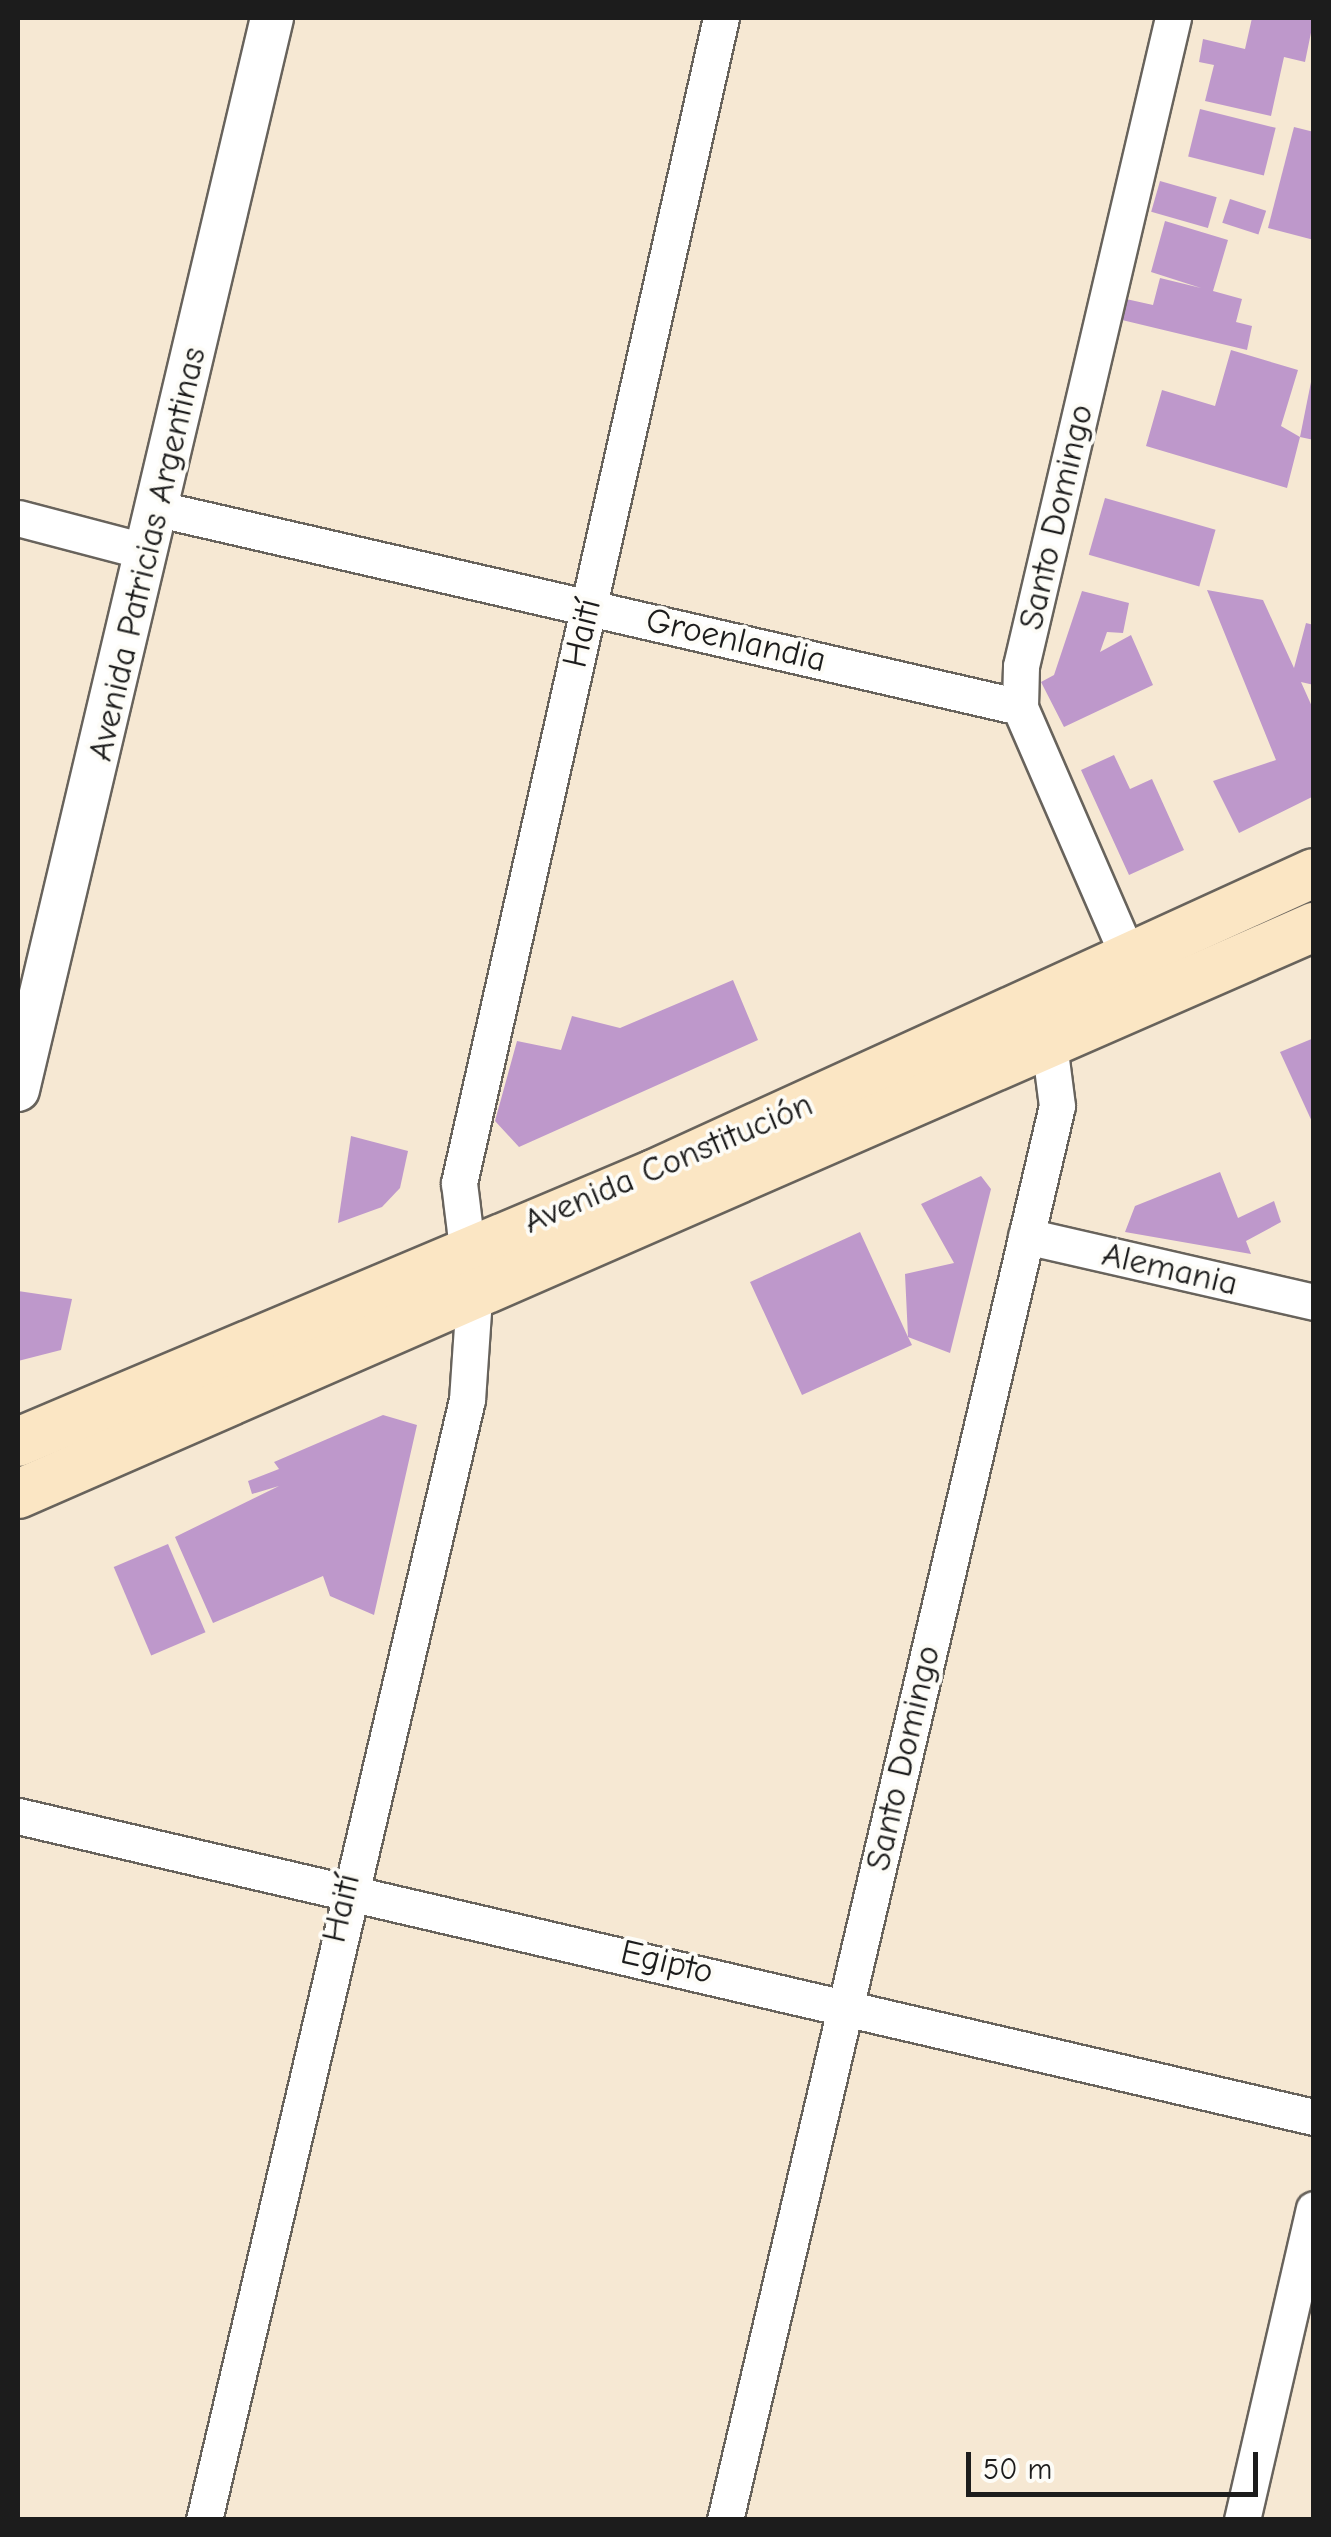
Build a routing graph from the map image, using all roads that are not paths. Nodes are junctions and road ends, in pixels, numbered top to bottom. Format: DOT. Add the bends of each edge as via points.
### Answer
graph roads {
  1 [pos="272,18"];
  2 [pos="722,18"];
  3 [pos="1174,18"];
  4 [pos="158,508"];
  5 [pos="18,518"];
  6 [pos="148,552"];
  7 [pos="588,606"];
  8 [pos="1020,707"];
  9 [pos="1314,873"];
  10 [pos="1314,927"];
  11 [pos="1127,954"];
  12 [pos="1040,995"];
  13 [pos="1148,1000"];
  14 [pos="26,1022"];
  15 [pos="1052,1042"];
  16 [pos="18,1090"];
  17 [pos="1026,1236"];
  18 [pos="467,1248"];
  19 [pos="474,1297"];
  20 [pos="1314,1302"];
  21 [pos="18,1442"];
  22 [pos="18,1494"];
  23 [pos="18,1816"];
  24 [pos="345,1889"];
  25 [pos="845,2002"];
  26 [pos="1314,2117"];
  27 [pos="1314,2208"];
  28 [pos="204,2520"];
  29 [pos="725,2520"];
  30 [pos="1242,2520"];
  1 -- 4 [label="street, Avenida Patricias Argentinas"];
  2 -- 7 [label="street, Haití"];
  3 -- 8 [label="street, Santo Domingo" via="1020,666"];
  4 -- 6 [label="street, Avenida Patricias Argentinas"];
  4 -- 7 [label="street, Groenlandia"];
  5 -- 6 [label="street"];
  6 -- 14 [label="street, Avenida Patricias Argentinas"];
  7 -- 8 [label="street, Groenlandia"];
  7 -- 18 [label="street, Haití" via="459,1183"];
  8 -- 11 [label="street, Santo Domingo"];
  9 -- 11 [label="main road, Avenida Constitución"];
  10 -- 13 [label="main road, Avenida Constitución"];
  11 -- 12 [label="main road, Avenida Constitución"];
  11 -- 13 [label="street, Santo Domingo"];
  12 -- 15 [label="street, Santo Domingo"];
  12 -- 18 [label="main road, Avenida Constitución" via="654,1174"];
  13 -- 15 [label="main road, Avenida Constitución"];
  14 -- 16 [label="street, Avenida Patricias Argentinas"];
  15 -- 17 [label="street, Santo Domingo" via="1056,1106"];
  15 -- 19 [label="main road, Avenida Constitución"];
  17 -- 20 [label="street, Alemania"];
  17 -- 25 [label="street, Santo Domingo"];
  18 -- 21 [label="main road, Avenida Constitución"];
  19 -- 22 [label="main road, Avenida Constitución"];
  19 -- 24 [label="street, Haití" via="467,1400"];
  23 -- 24 [label="street, Egipto"];
  24 -- 25 [label="street, Egipto"];
  24 -- 28 [label="street, Haití"];
  25 -- 26 [label="street, Egipto"];
  25 -- 29 [label="street, Santo Domingo"];
  27 -- 30 [label="street"];
}
